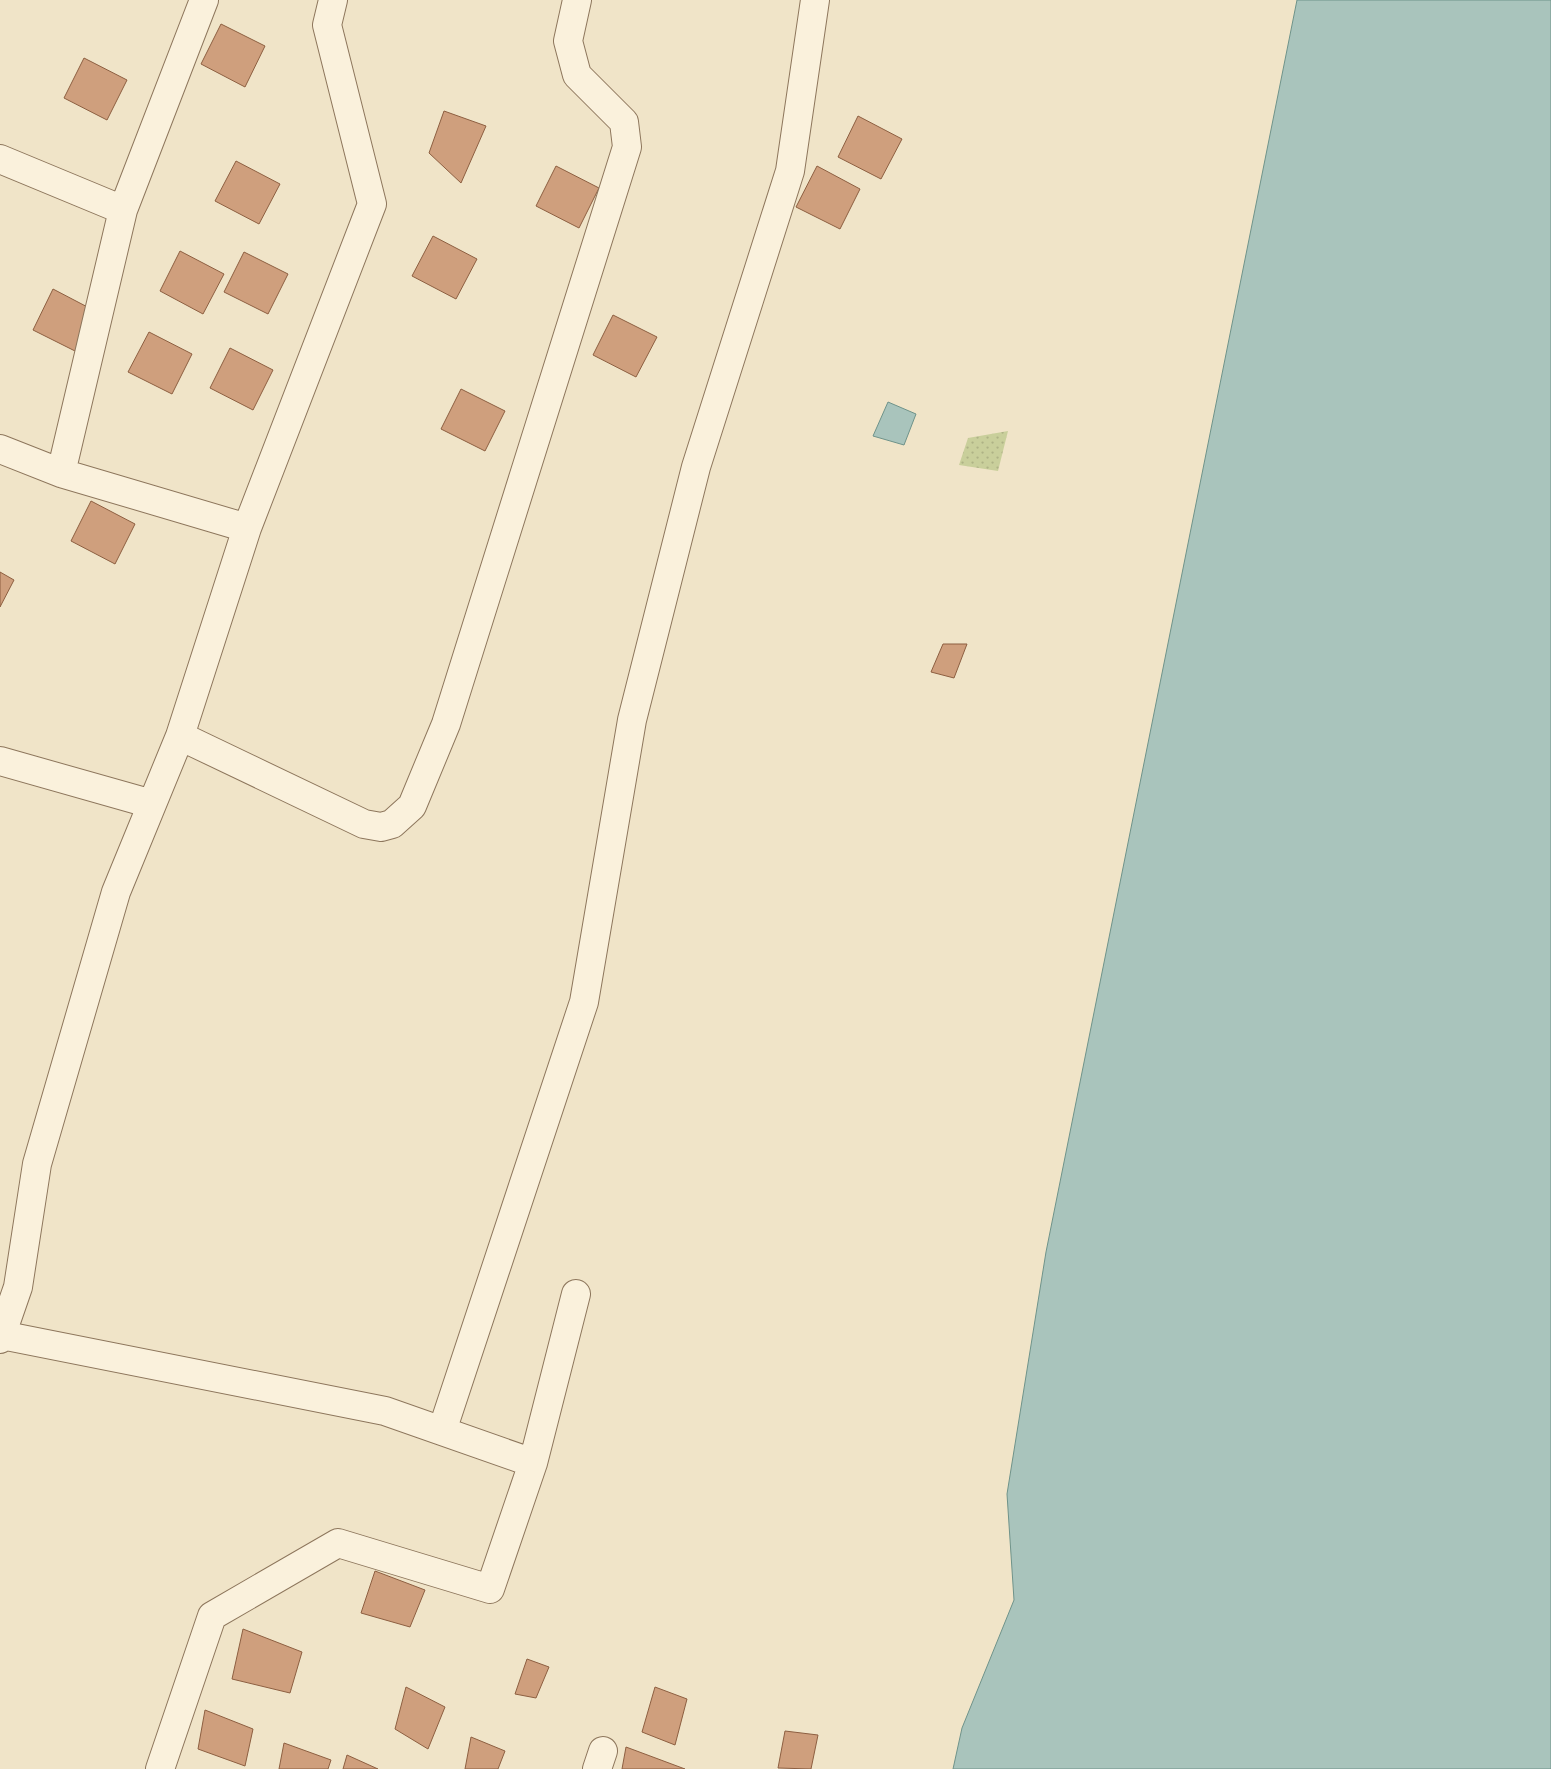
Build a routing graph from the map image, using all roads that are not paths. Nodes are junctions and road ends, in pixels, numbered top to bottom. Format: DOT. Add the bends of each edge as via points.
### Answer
graph roads {
  1 [pos="204,0"];
  2 [pos="333,0"];
  3 [pos="577,0"];
  4 [pos="815,0"];
  5 [pos="0,159"];
  6 [pos="123,210"];
  7 [pos="0,449"];
  8 [pos="61,474"];
  9 [pos="247,528"];
  10 [pos="180,736"];
  11 [pos="0,761"];
  12 [pos="152,804"];
  13 [pos="576,1294"];
  14 [pos="1,1337"];
  15 [pos="442,1431"];
  16 [pos="533,1463"];
  17 [pos="160,1769"];
  1 -- 6 [label="street"];
  2 -- 9 [label="street" via="327,25 372,204"];
  3 -- 10 [label="street" via="568,41 577,75 624,122 627,147 446,724 412,806 392,824 381,827 364,824"];
  4 -- 15 [label="street" via="790,171 696,467 632,720 584,1002"];
  5 -- 6 [label="street"];
  6 -- 8 [label="street"];
  7 -- 8 [label="street"];
  8 -- 9 [label="street"];
  9 -- 10 [label="street"];
  10 -- 12 [label="street"];
  11 -- 12 [label="street"];
  12 -- 14 [label="street" via="116,892 37,1164 18,1286"];
  13 -- 16 [label="street"];
  14 -- 15 [label="street" via="385,1411"];
  15 -- 16 [label="street"];
  16 -- 17 [label="street" via="490,1589 338,1542 212,1616"];
}
